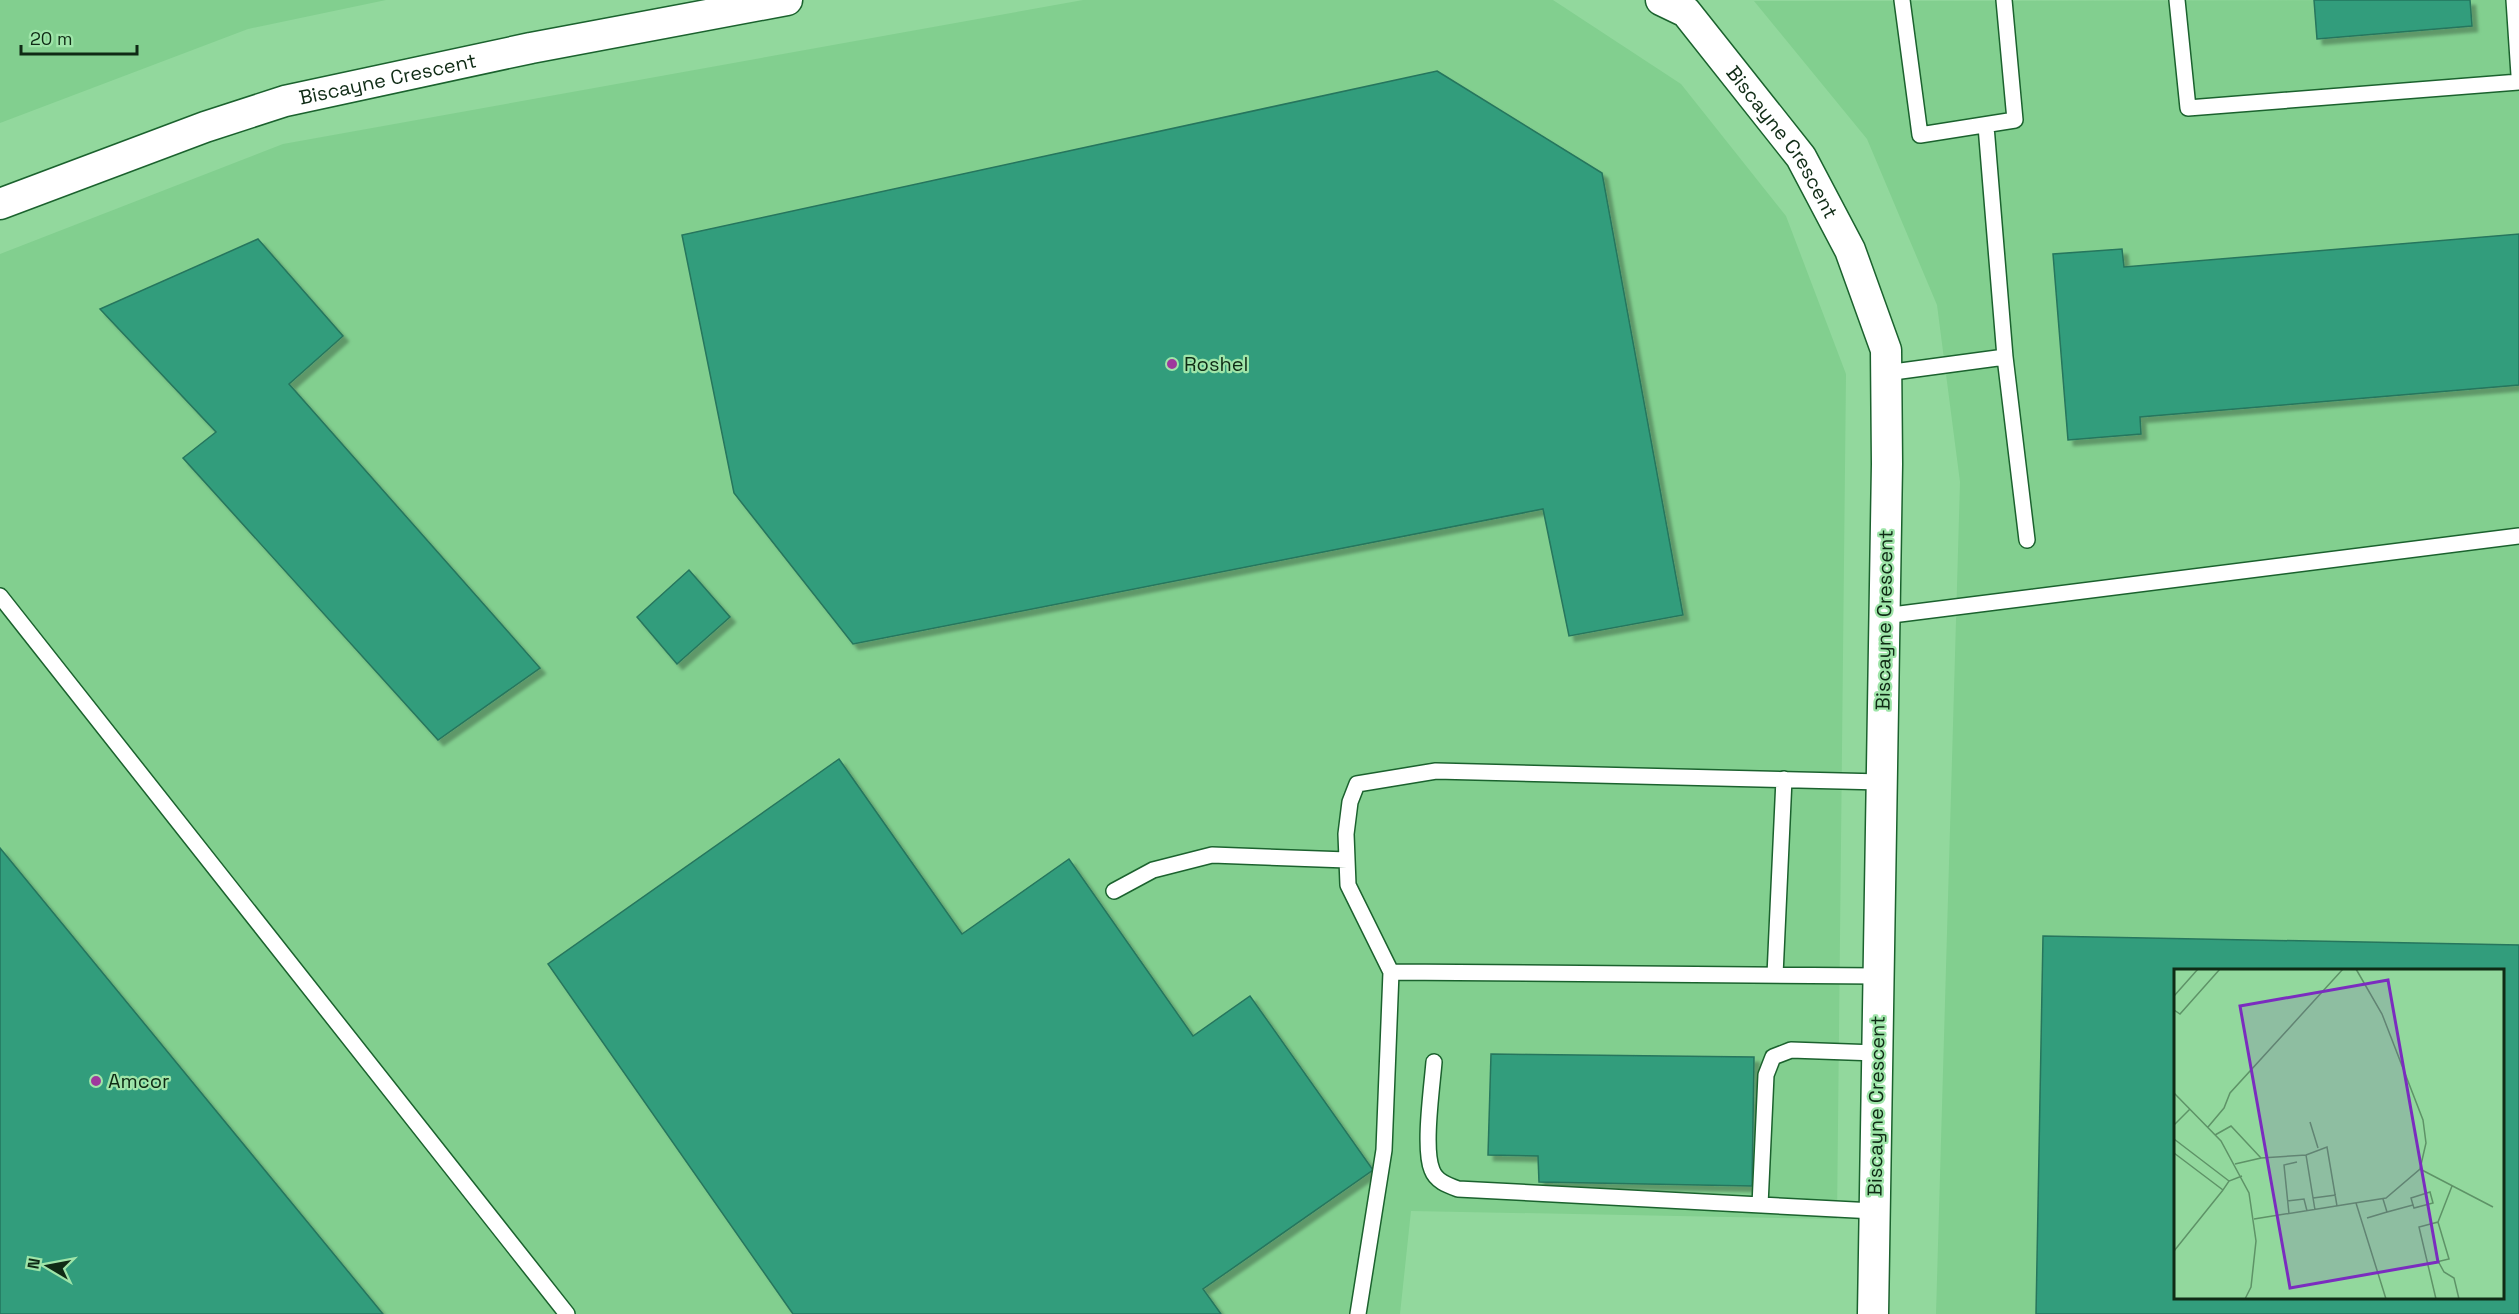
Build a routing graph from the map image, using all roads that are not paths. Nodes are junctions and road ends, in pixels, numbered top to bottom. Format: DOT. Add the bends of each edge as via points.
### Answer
graph roads {
  1 [pos="787,0"];
  2 [pos="1902,0"];
  3 [pos="2004,0"];
  4 [pos="2177,0"];
  5 [pos="2514,0"];
  6 [pos="1681,4"];
  7 [pos="2519,75"];
  8 [pos="2519,82"];
  9 [pos="1986,126"];
  10 [pos="0,204"];
  11 [pos="2005,357"];
  12 [pos="1886,373"];
  13 [pos="2519,536"];
  14 [pos="2027,540"];
  15 [pos="0,596"];
  16 [pos="1884,616"];
  17 [pos="1784,779"];
  18 [pos="1882,782"];
  19 [pos="1347,860"];
  20 [pos="1114,891"];
  21 [pos="1391,972"];
  22 [pos="1775,975"];
  23 [pos="1878,976"];
  24 [pos="1877,1053"];
  25 [pos="1434,1062"];
  26 [pos="1760,1205"];
  27 [pos="1874,1211"];
  28 [pos="567,1314"];
  29 [pos="1358,1314"];
  30 [pos="1873,1314"];
  1 -- 10 [label="street, Biscayne Crescent" via="531,48 285,101"];
  2 -- 9 [label="lane" via="1920,135"];
  3 -- 9 [label="lane" via="2015,120"];
  4 -- 8 [label="lane" via="2188,108"];
  5 -- 7 [label="lane"];
  6 -- 12 [label="street, Biscayne Crescent" via="1801,157 1850,250 1886,350"];
  9 -- 11 [label="lane"];
  11 -- 12 [label="lane"];
  11 -- 14 [label="lane"];
  12 -- 16 [label="street, Biscayne Crescent"];
  13 -- 16 [label="lane"];
  15 -- 28 [label="lane"];
  16 -- 18 [label="street, Biscayne Crescent"];
  17 -- 18 [label="lane"];
  17 -- 19 [label="lane" via="1436,771 1392,776 1357,784 1350,802"];
  17 -- 22 [label="lane"];
  18 -- 23 [label="street, Biscayne Crescent"];
  19 -- 20 [label="lane" via="1212,855 1153,870"];
  19 -- 21 [label="lane" via="1348,885"];
  21 -- 22 [label="lane"];
  21 -- 29 [label="lane" via="1384,1150"];
  22 -- 23 [label="lane"];
  23 -- 24 [label="street, Biscayne Crescent"];
  24 -- 26 [label="lane" via="1791,1050 1773,1057 1766,1075"];
  24 -- 27 [label="street, Biscayne Crescent"];
  25 -- 26 [label="lane" via="1428,1151 1432,1171 1444,1184 1458,1189"];
  26 -- 27 [label="lane"];
  27 -- 30 [label="street, Biscayne Crescent"];
}
